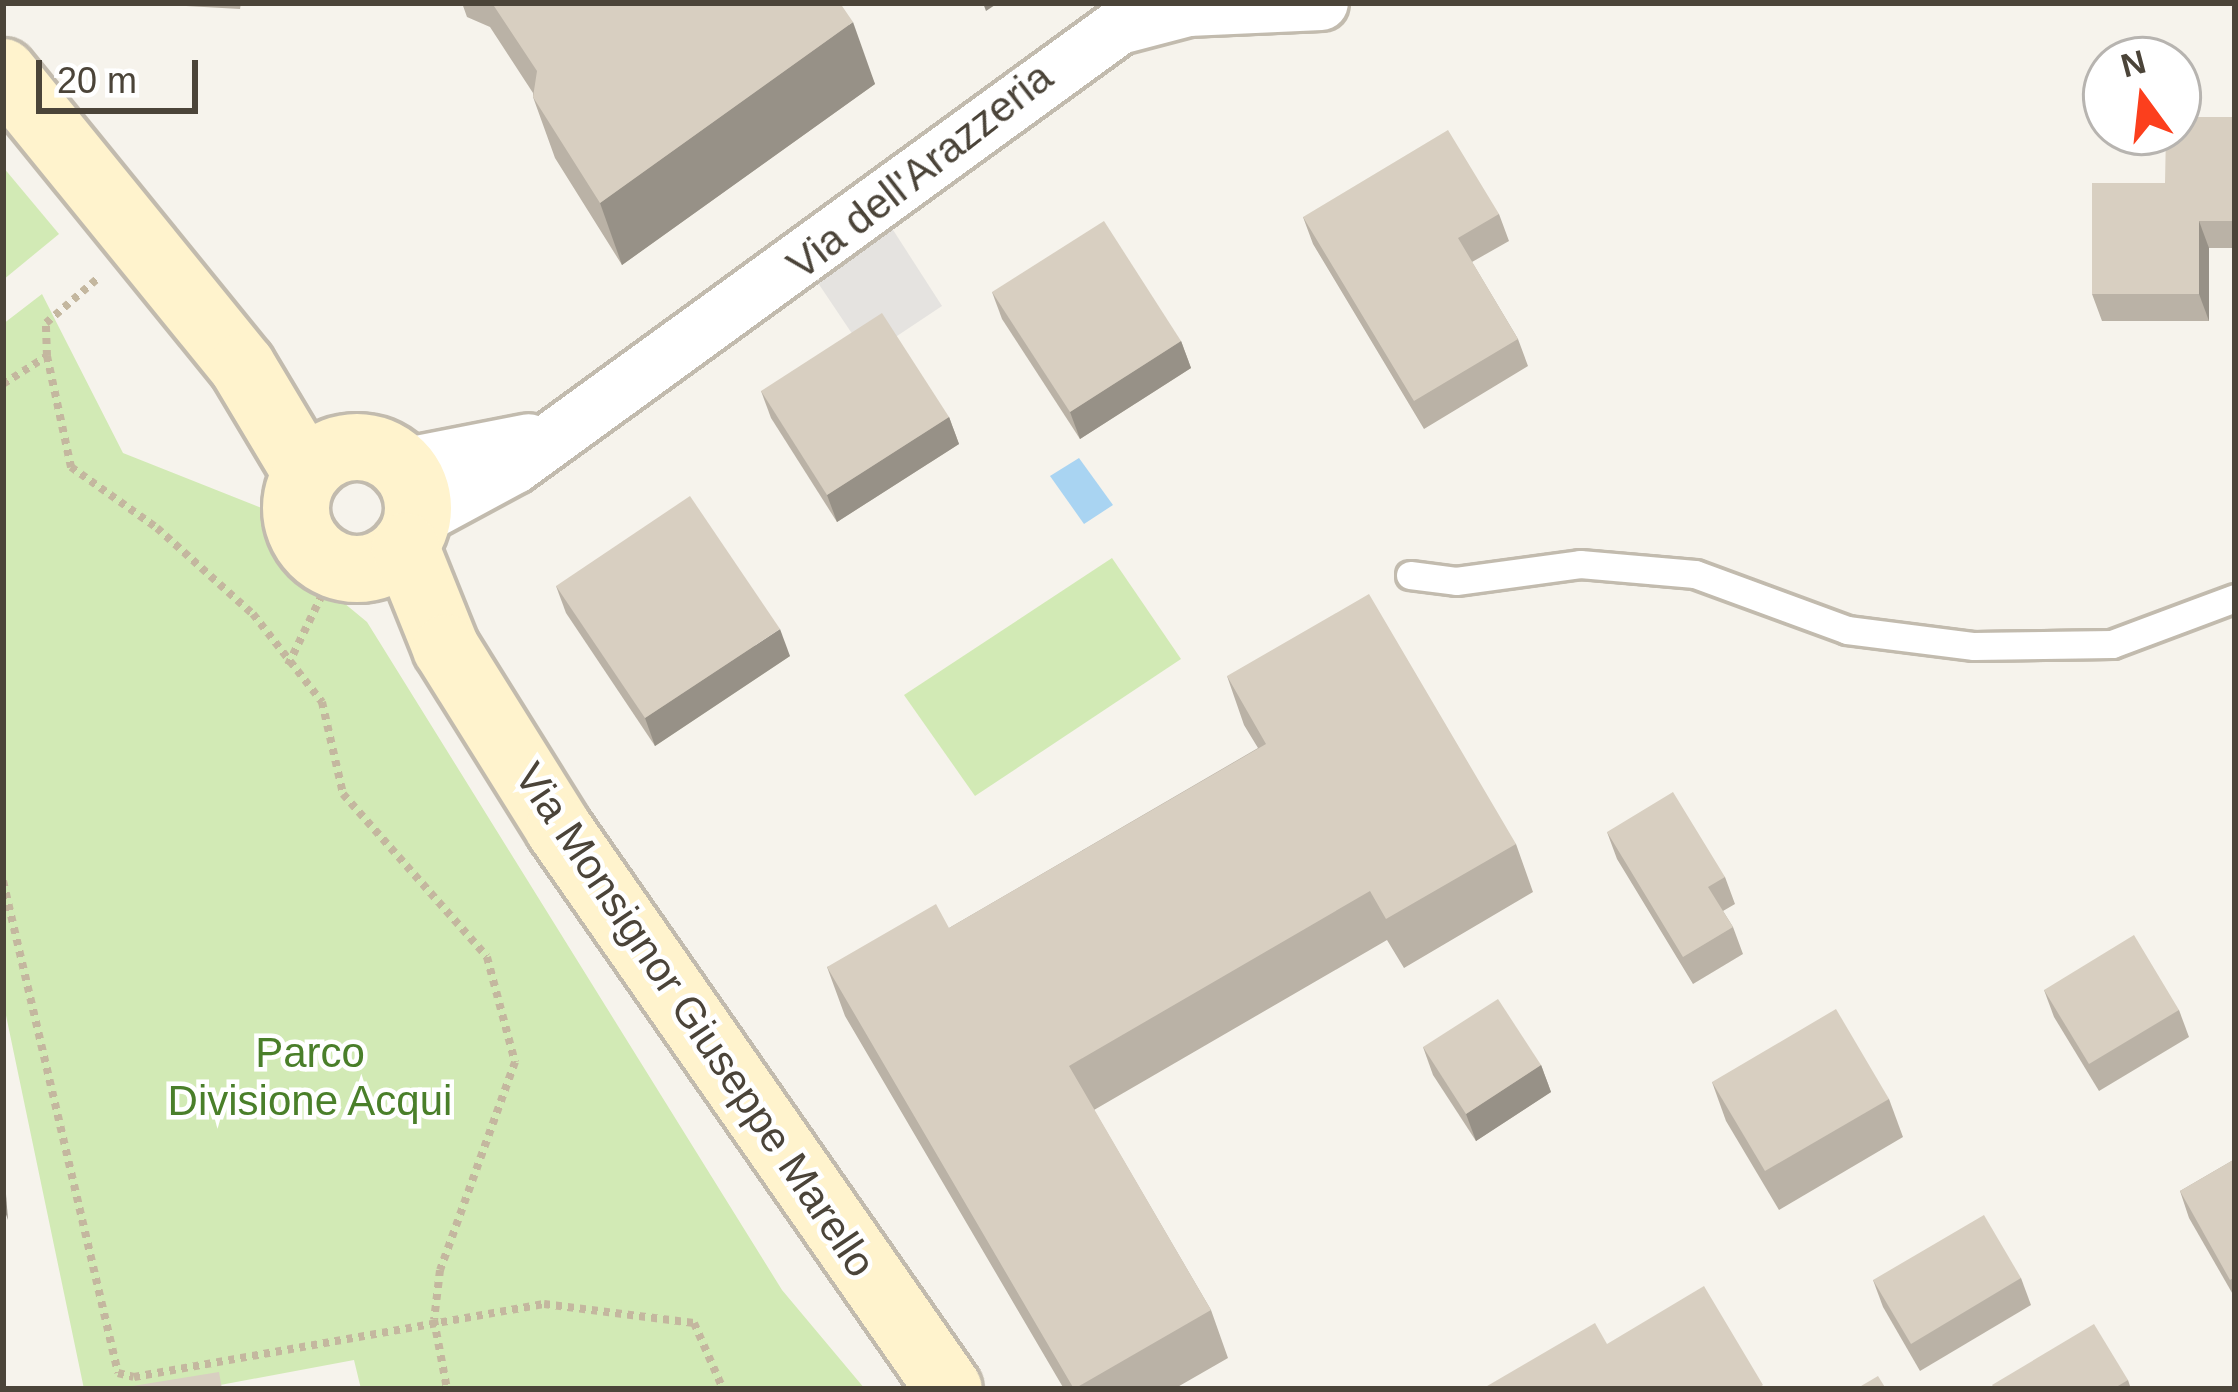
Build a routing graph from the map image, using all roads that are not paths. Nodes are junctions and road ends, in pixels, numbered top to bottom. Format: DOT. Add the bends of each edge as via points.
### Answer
graph roads {
  1 [pos="1321,3"];
  2 [pos="3,72"];
  3 [pos="368,512"];
  4 [pos="1410,575"];
  5 [pos="2235,598"];
  6 [pos="949,1389"];
  1 -- 3 [label="street, Via dell'Arazzeria" via="1188,9 1118,27 555,436"];
  2 -- 3 [label="street, Via Monsignor Giuseppe Marello"];
  3 -- 6 [label="street, Via Monsignor Giuseppe Marello" via="560,830"];
  4 -- 5 [label="lane" via="1456,581 1580,564 1695,574 1847,630 1974,646 2112,644"];
}
